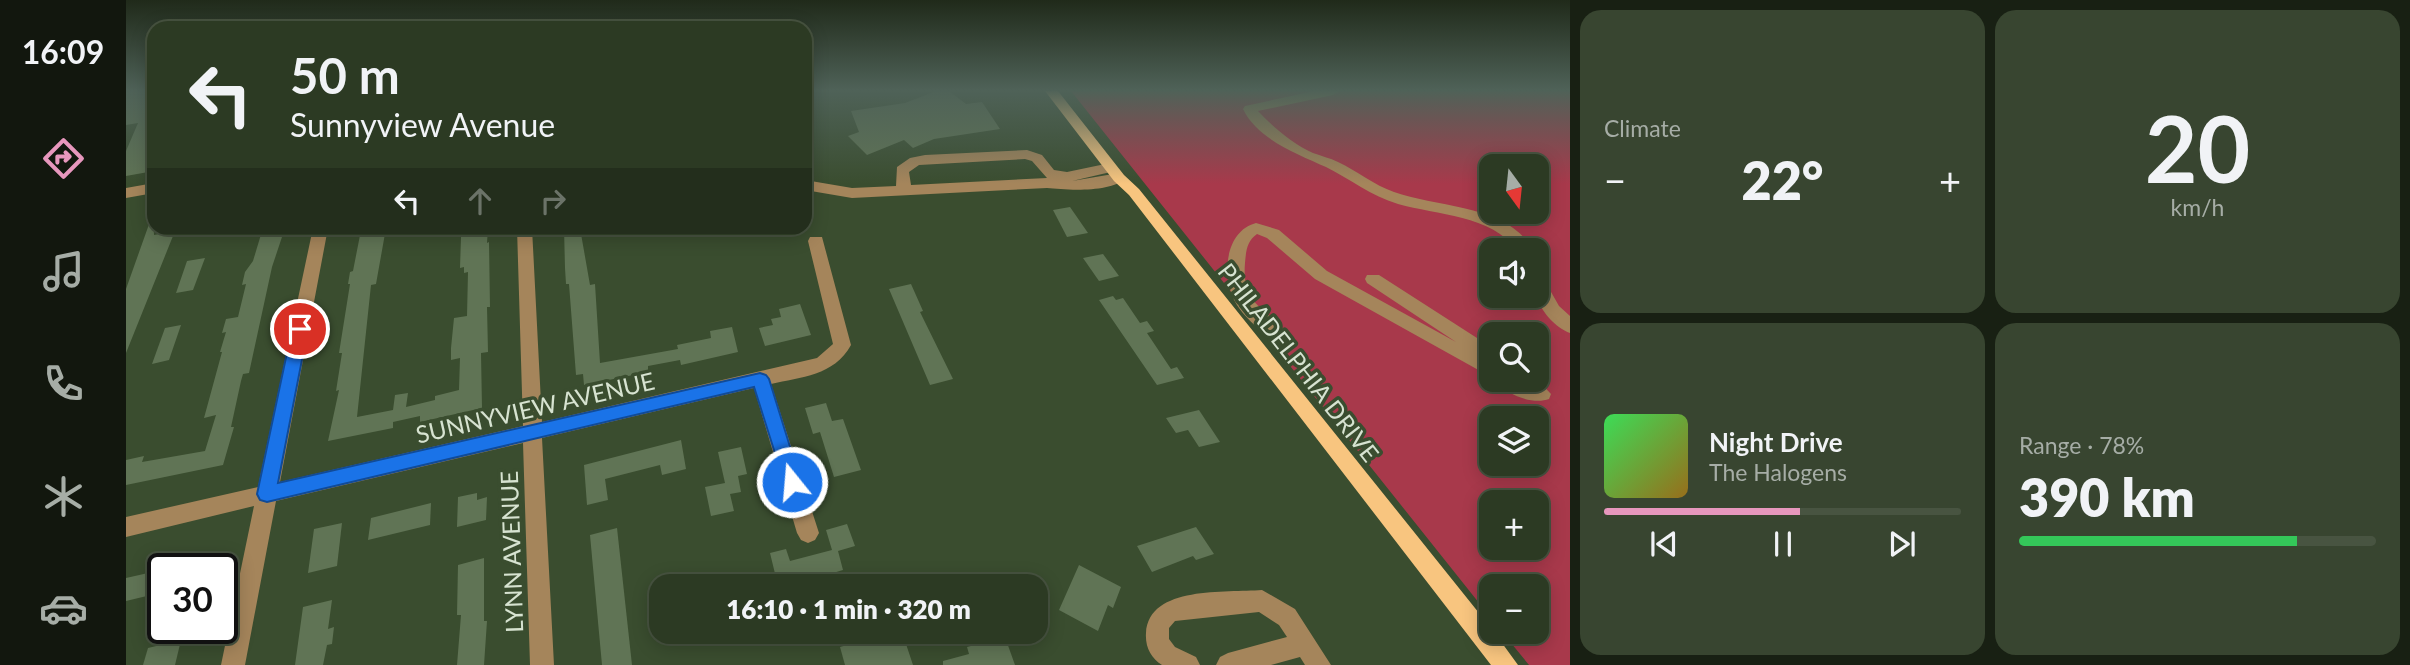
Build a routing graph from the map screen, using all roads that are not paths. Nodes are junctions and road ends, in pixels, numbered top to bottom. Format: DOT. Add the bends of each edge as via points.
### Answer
graph roads {
  1 [pos="1075,122"];
  2 [pos="1263,122"];
  3 [pos="1115,173"];
  4 [pos="1058,180"];
  5 [pos="812,187"];
  6 [pos="147,190"];
  7 [pos="904,190"];
  8 [pos="128,196"];
  9 [pos="319,235"];
  10 [pos="524,235"];
  11 [pos="1515,238"];
  12 [pos="816,241"];
  13 [pos="1373,279"];
  14 [pos="1549,304"];
  15 [pos="1570,326"];
  16 [pos="1281,339"];
  17 [pos="1479,348"];
  18 [pos="1479,363"];
  19 [pos="760,379"];
  20 [pos="533,433"];
  21 [pos="267,494"];
  22 [pos="126,527"];
  23 [pos="808,533"];
  24 [pos="1305,644"];
  25 [pos="233,665"];
  26 [pos="542,665"];
  27 [pos="1188,665"];
  28 [pos="1228,665"];
  29 [pos="1319,665"];
  30 [pos="1506,665"];
  1 -- 3 [label="main road, PHILADELPHIA DRIVE"];
  2 -- 11 [label="street" via="1307,156 1386,194 1492,225"];
  3 -- 4 [label="street" via="1078,186"];
  3 -- 30 [label="main road, PHILADELPHIA DRIVE"];
  4 -- 7 [label="street"];
  4 -- 7 [label="street" via="1027,154 925,159 902,170"];
  5 -- 7 [label="street" via="835,192"];
  6 -- 8 [label="street"];
  9 -- 21 [label="street"];
  10 -- 20 [label="street, LYNN AVENUE"];
  12 -- 19 [label="street, SUNNYVIEW AVENUE" via="842,345 832,359 816,369"];
  13 -- 17 [label="street"];
  14 -- 15 [label="street"];
  16 -- 18 [label="street" via="1236,289 1239,248 1247,232 1256,228 1273,234 1321,275"];
  19 -- 20 [label="street, SUNNYVIEW AVENUE"];
  19 -- 23 [label="street"];
  20 -- 21 [label="street, SUNNYVIEW AVENUE"];
  20 -- 26 [label="street, LYNN AVENUE"];
  21 -- 22 [label="street, SUNNYVIEW AVENUE"];
  21 -- 25 [label="street"];
  24 -- 27 [label="street" via="1287,617 1262,601 1192,606 1169,611 1158,623 1157,643 1167,655"];
  24 -- 28 [label="street"];
  24 -- 29 [label="street"];
}
